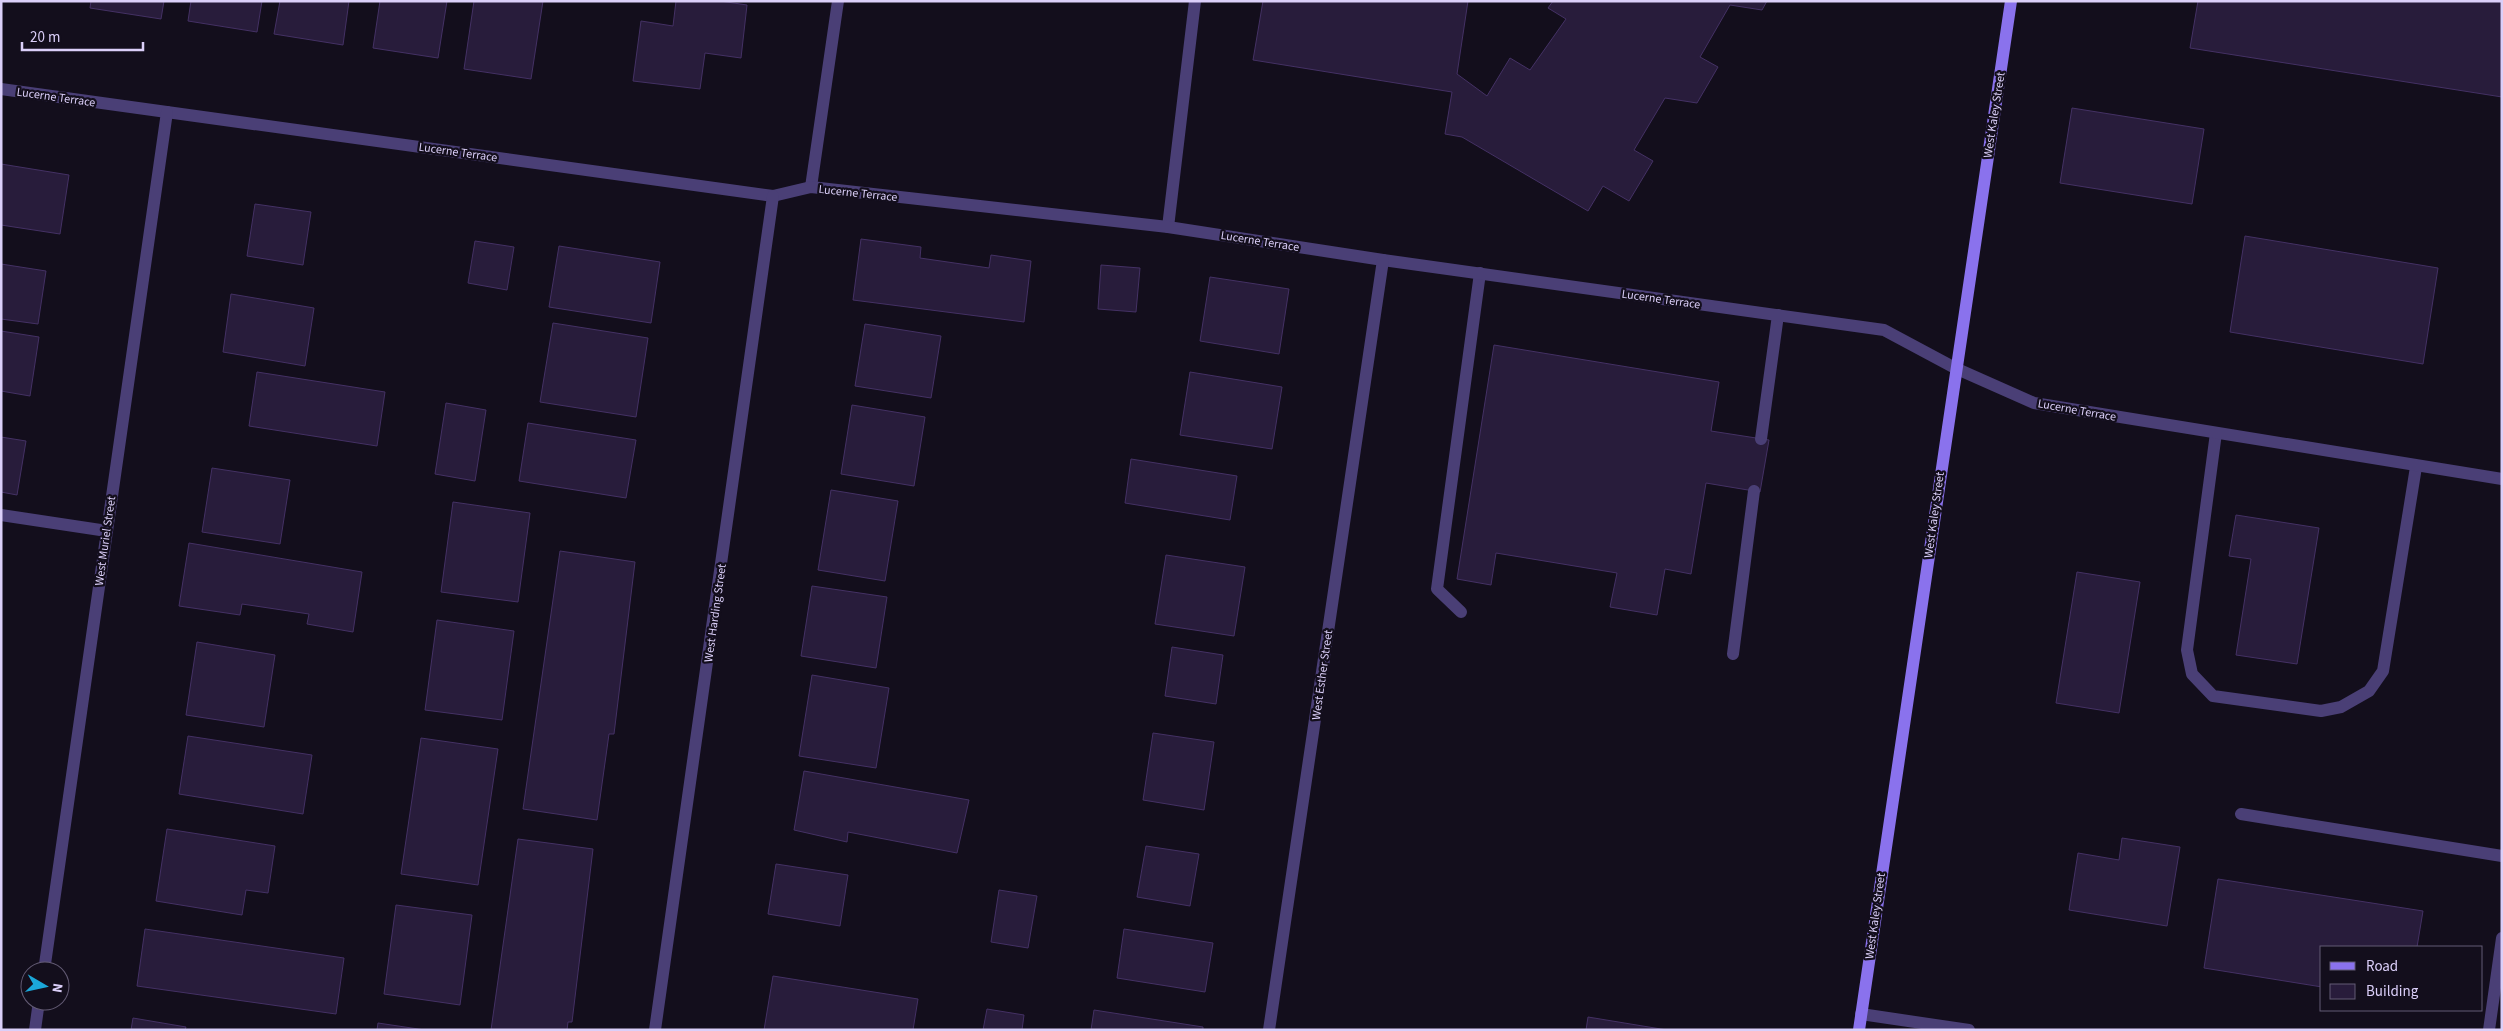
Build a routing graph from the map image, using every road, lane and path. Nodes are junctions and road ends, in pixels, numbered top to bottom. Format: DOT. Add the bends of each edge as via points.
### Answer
graph roads {
  1 [pos="838,1"];
  2 [pos="1195,1"];
  3 [pos="2011,1"];
  4 [pos="1,89"];
  5 [pos="167,112"];
  6 [pos="811,187"];
  7 [pos="773,196"];
  8 [pos="1168,227"];
  9 [pos="1383,260"];
  10 [pos="1480,274"];
  11 [pos="1778,315"];
  12 [pos="1955,368"];
  13 [pos="2216,433"];
  14 [pos="1761,438"];
  15 [pos="2416,467"];
  16 [pos="2502,479"];
  17 [pos="1754,491"];
  18 [pos="1,515"];
  19 [pos="107,531"];
  20 [pos="1461,612"];
  21 [pos="1733,654"];
  22 [pos="2241,814"];
  23 [pos="2502,856"];
  24 [pos="2502,938"];
  25 [pos="45,961"];
  26 [pos="38,1011"];
  27 [pos="1861,1014"];
  28 [pos="35,1030"];
  29 [pos="656,1030"];
  30 [pos="1268,1030"];
  31 [pos="1859,1030"];
  32 [pos="1969,1030"];
  33 [pos="2489,1030"];
  1 -- 6 [label="street"];
  2 -- 8 [label="street"];
  3 -- 12 [label="street, West Kaley Street"];
  4 -- 5 [label="street, Lucerne Terrace"];
  5 -- 7 [label="street, Lucerne Terrace"];
  5 -- 19 [label="street, West Muriel Street"];
  6 -- 7 [label="street, Lucerne Terrace"];
  6 -- 8 [label="street, Lucerne Terrace"];
  7 -- 29 [label="street, West Harding Street"];
  8 -- 9 [label="street, Lucerne Terrace"];
  9 -- 10 [label="street, Lucerne Terrace"];
  9 -- 30 [label="street, West Esther Street"];
  10 -- 11 [label="street, Lucerne Terrace"];
  10 -- 20 [label="street" via="1437,589"];
  11 -- 12 [label="street, Lucerne Terrace" via="1884,330"];
  11 -- 14 [label="street"];
  12 -- 13 [label="street, Lucerne Terrace" via="2034,403"];
  12 -- 27 [label="street, West Kaley Street"];
  13 -- 15 [label="street, Lucerne Terrace"];
  13 -- 15 [label="street" via="2187,650 2192,674 2213,696 2321,711 2341,707 2369,691 2383,671"];
  15 -- 16 [label="street, Lucerne Terrace"];
  17 -- 21 [label="street"];
  18 -- 19 [label="street"];
  19 -- 25 [label="street, West Muriel Street"];
  22 -- 23 [label="street"];
  24 -- 33 [label="street"];
  26 -- 28 [label="street"];
  27 -- 31 [label="street, West Kaley Street"];
  27 -- 32 [label="street"];
}
